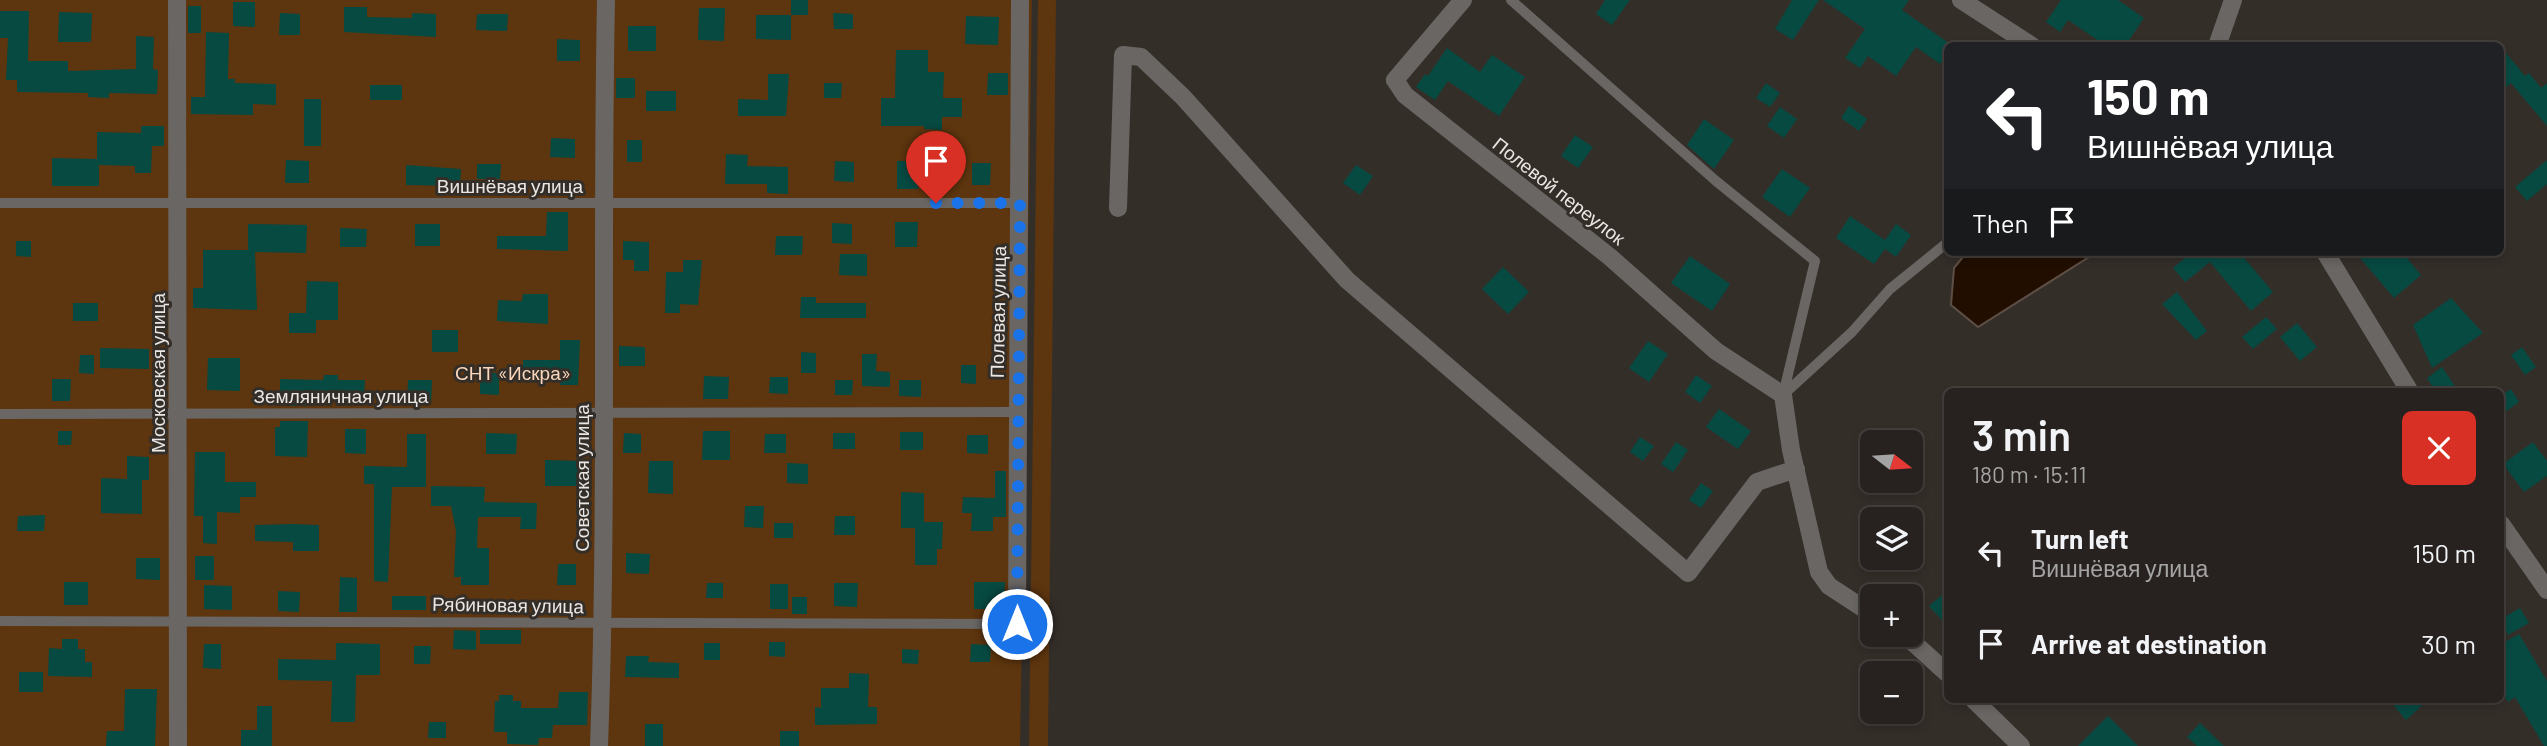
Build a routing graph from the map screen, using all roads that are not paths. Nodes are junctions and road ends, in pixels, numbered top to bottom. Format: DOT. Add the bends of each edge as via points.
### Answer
graph roads {
  1 [pos="177,0"];
  2 [pos="606,0"];
  3 [pos="1020,0"];
  4 [pos="1463,0"];
  5 [pos="1511,0"];
  6 [pos="1961,0"];
  7 [pos="2233,0"];
  8 [pos="2026,42"];
  9 [pos="2218,42"];
  10 [pos="179,201"];
  11 [pos="0,203"];
  12 [pos="1020,203"];
  13 [pos="602,204"];
  14 [pos="1118,208"];
  15 [pos="1944,245"];
  16 [pos="2327,256"];
  17 [pos="2408,388"];
  18 [pos="1783,395"];
  19 [pos="603,412"];
  20 [pos="1017,412"];
  21 [pos="179,413"];
  22 [pos="0,414"];
  23 [pos="1796,469"];
  24 [pos="2504,528"];
  25 [pos="2547,590"];
  26 [pos="1860,606"];
  27 [pos="179,619"];
  28 [pos="0,621"];
  29 [pos="604,624"];
  30 [pos="1017,624"];
  31 [pos="1918,647"];
  32 [pos="1944,670"];
  33 [pos="1977,703"];
  34 [pos="177,746"];
  35 [pos="599,746"];
  36 [pos="2021,746"];
  1 -- 10 [label="street, Московская улица"];
  2 -- 13 [label="street, Советская улица"];
  3 -- 12 [label="street, Полевая улица"];
  4 -- 18 [label="street, Полевой переулок" via="1395,80 1405,95 1610,257 1716,351"];
  5 -- 18 [label="lane" via="1716,181 1815,261"];
  6 -- 8 [label="street"];
  7 -- 9 [label="street"];
  10 -- 11 [label="lane, Вишнёвая улица"];
  10 -- 13 [label="lane, Вишнёвая улица"];
  10 -- 21 [label="street, Московская улица"];
  12 -- 13 [label="lane, Вишнёвая улица"];
  12 -- 20 [label="street, Полевая улица"];
  13 -- 19 [label="street, Советская улица"];
  14 -- 23 [label="street" via="1123,55 1140,57 1183,97 1347,280 1688,573 1757,482"];
  15 -- 18 [label="lane" via="1890,289 1852,332"];
  16 -- 17 [label="street"];
  18 -- 23 [label="street"];
  19 -- 20 [label="lane, Земляничная улица"];
  19 -- 21 [label="lane, Земляничная улица"];
  19 -- 29 [label="street, Советская улица"];
  20 -- 30 [label="street, Полевая улица"];
  21 -- 22 [label="lane, Земляничная улица"];
  21 -- 27 [label="street, Московская улица"];
  23 -- 26 [label="street" via="1819,572 1829,586"];
  24 -- 25 [label="street"];
  27 -- 28 [label="lane, Рябиновая улица"];
  27 -- 29 [label="lane, Рябиновая улица"];
  27 -- 34 [label="street, Московская улица"];
  29 -- 30 [label="lane, Рябиновая улица"];
  29 -- 35 [label="street, Советская улица"];
  31 -- 32 [label="street"];
  33 -- 36 [label="street"];
}
